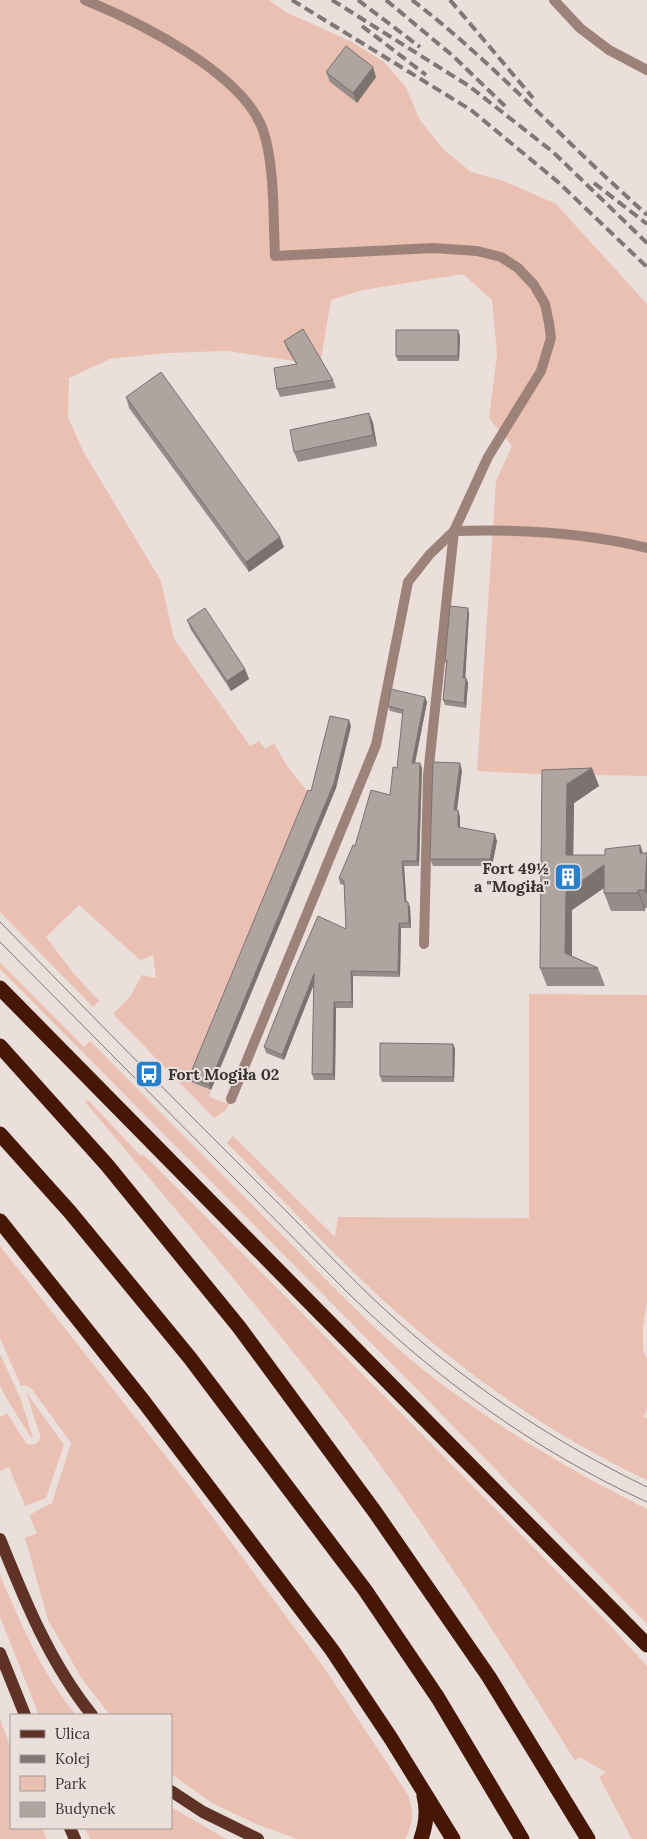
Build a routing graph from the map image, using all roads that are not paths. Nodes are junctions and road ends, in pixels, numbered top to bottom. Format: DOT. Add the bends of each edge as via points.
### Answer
graph roads {
  1 [pos="85,0"];
  2 [pos="554,0"];
  3 [pos="647,70"];
  4 [pos="454,531"];
  5 [pos="647,548"];
  6 [pos="424,944"];
  7 [pos="0,988"];
  8 [pos="0,1046"];
  9 [pos="231,1099"];
  10 [pos="0,1134"];
  11 [pos="0,1221"];
  12 [pos="0,1539"];
  13 [pos="647,1645"];
  14 [pos="0,1653"];
  15 [pos="25,1714"];
  16 [pos="91,1714"];
  17 [pos="422,1788"];
  18 [pos="172,1792"];
  19 [pos="258,1839"];
  20 [pos="421,1839"];
  21 [pos="453,1839"];
  22 [pos="522,1839"];
  23 [pos="588,1839"];
  1 -- 4 [label="lane" via="113,11 197,57 243,97 255,113 268,147 275,256 433,248 476,251 501,257 518,268 534,285 545,304 551,338 541,371 488,457"];
  2 -- 3 [label="lane" via="580,28 609,50"];
  4 -- 5 [label="lane" via="550,532"];
  4 -- 6 [label="lane" via="428,775"];
  4 -- 9 [label="lane" via="408,582 376,745"];
  7 -- 13 [label="highway"];
  8 -- 23 [label="highway" via="107,1164 239,1327 375,1512 484,1669"];
  10 -- 22 [label="highway" via="70,1212 269,1461 371,1599 438,1698"];
  11 -- 17 [label="highway" via="144,1402 332,1650"];
  12 -- 16 [label="main road" via="32,1617 68,1682"];
  14 -- 15 [label="main road"];
  17 -- 20 [label="highway" via="426,1826"];
  17 -- 21 [label="highway"];
  18 -- 19 [label="main road" via="211,1816"];
}
